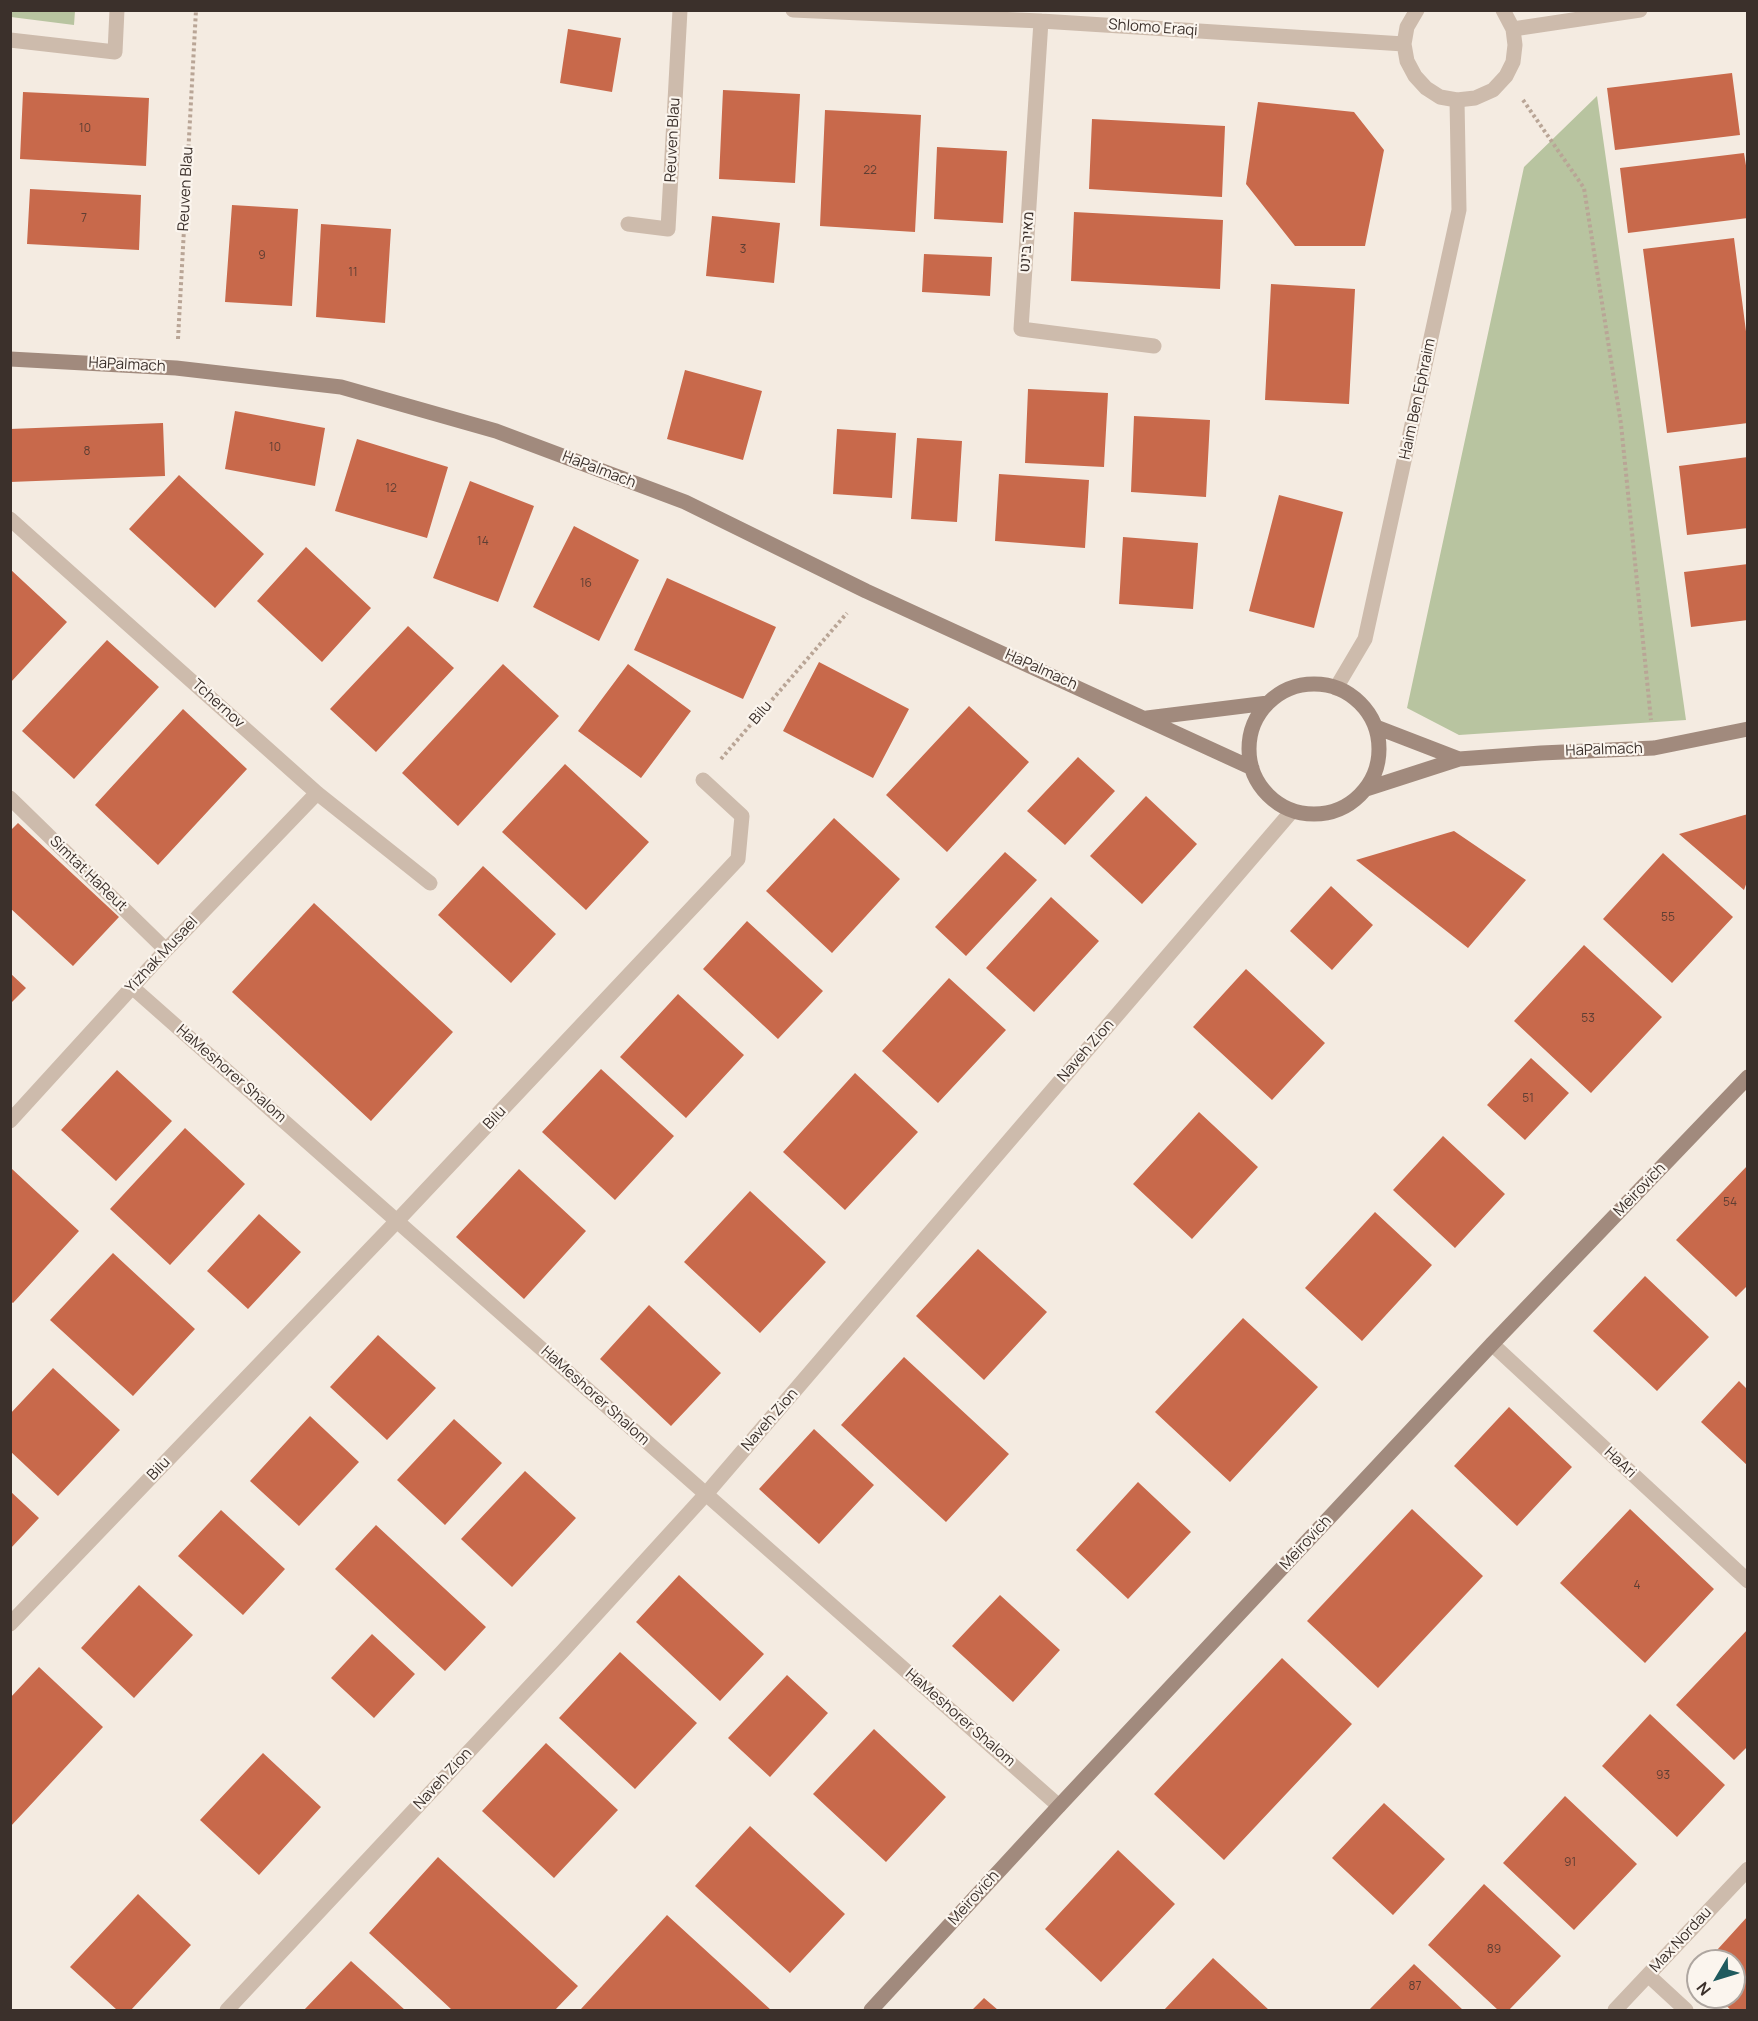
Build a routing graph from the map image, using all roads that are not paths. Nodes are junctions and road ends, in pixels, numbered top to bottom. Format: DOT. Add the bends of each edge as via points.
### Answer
graph roads {
  1 [pos="117,10"];
  2 [pos="680,10"];
  3 [pos="794,10"];
  4 [pos="1417,10"];
  5 [pos="1503,10"];
  6 [pos="1640,10"];
  7 [pos="1041,21"];
  8 [pos="1513,29"];
  9 [pos="10,40"];
  10 [pos="1404,44"];
  11 [pos="1457,100"];
  12 [pos="628,224"];
  13 [pos="1154,346"];
  14 [pos="10,359"];
  15 [pos="10,519"];
  16 [pos="1336,688"];
  17 [pos="1268,703"];
  18 [pos="1147,718"];
  19 [pos="1376,727"];
  20 [pos="1748,729"];
  21 [pos="1459,759"];
  22 [pos="1252,768"];
  23 [pos="703,780"];
  24 [pos="1366,789"];
  25 [pos="317,793"];
  26 [pos="10,798"];
  27 [pos="1292,811"];
  28 [pos="430,883"];
  29 [pos="166,950"];
  30 [pos="132,987"];
  31 [pos="1747,1077"];
  32 [pos="10,1121"];
  33 [pos="397,1221"];
  34 [pos="1492,1344"];
  35 [pos="706,1494"];
  36 [pos="1748,1581"];
  37 [pos="10,1623"];
  38 [pos="1059,1806"];
  39 [pos="1748,1869"];
  40 [pos="1648,1975"];
  41 [pos="227,2010"];
  42 [pos="871,2010"];
  43 [pos="1615,2010"];
  44 [pos="1686,2010"];
  1 -- 9 [label="street" via="115,52"];
  2 -- 12 [label="street, Reuven Blau" via="668,229"];
  3 -- 7 [label="street, Shlomo Eraqi"];
  4 -- 10 [label="street" via="1407,27"];
  5 -- 8 [label="street"];
  6 -- 8 [label="street"];
  7 -- 10 [label="street, Shlomo Eraqi"];
  7 -- 13 [label="street, מאיר בינט" via="1021,329"];
  8 -- 11 [label="street" via="1513,62 1506,76 1492,90 1475,98"];
  10 -- 11 [label="street" via="1407,61 1426,88 1440,97"];
  11 -- 16 [label="street, Haim Ben Ephraim" via="1460,210 1365,639"];
  14 -- 18 [label="street, HaPalmach" via="176,368 341,387 496,431 685,502 866,591"];
  15 -- 25 [label="street, Tchernov"];
  16 -- 17 [label="street" via="1300,685"];
  16 -- 19 [label="street" via="1367,710"];
  17 -- 18 [label="street"];
  17 -- 22 [label="street" via="1251,733"];
  18 -- 22 [label="street, HaPalmach"];
  19 -- 21 [label="street, HaPalmach"];
  19 -- 24 [label="street, HaPalmach" via="1380,748 1376,770"];
  20 -- 21 [label="street, HaPalmach" via="1654,748"];
  21 -- 24 [label="street, HaPalmach"];
  22 -- 27 [label="street" via="1261,786"];
  23 -- 33 [label="street, Bilu" via="742,816 738,859"];
  24 -- 27 [label="street, HaPalmach" via="1333,812"];
  25 -- 28 [label="street, Tchernov"];
  25 -- 29 [label="street, Yizhak Musael"];
  26 -- 29 [label="street, Simtat HaReut"];
  27 -- 35 [label="street, Naveh Zion"];
  29 -- 30 [label="street, Yizhak Musael"];
  30 -- 32 [label="street, Yizhak Musael"];
  30 -- 33 [label="street, HaMeshorer Shalom"];
  31 -- 34 [label="street, Meirovich"];
  33 -- 35 [label="street, HaMeshorer Shalom"];
  33 -- 37 [label="street, Bilu"];
  34 -- 36 [label="street, HaAri"];
  34 -- 38 [label="street, Meirovich"];
  35 -- 38 [label="street, HaMeshorer Shalom"];
  35 -- 41 [label="street, Naveh Zion"];
  38 -- 42 [label="street, Meirovich"];
  39 -- 40 [label="street, Max Nordau"];
  40 -- 43 [label="street, Max Nordau"];
  40 -- 44 [label="street"];
}
